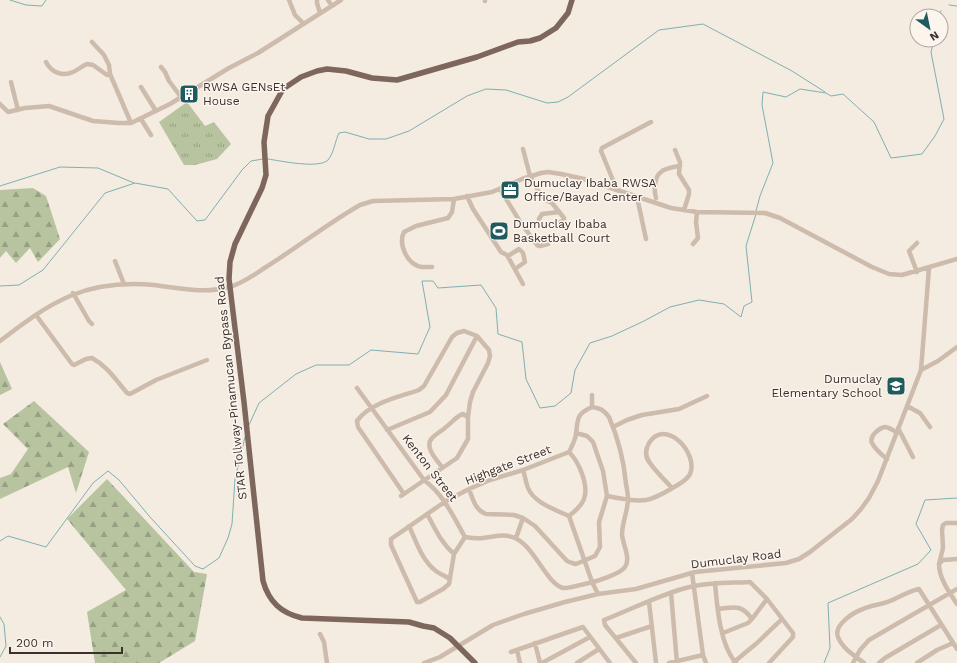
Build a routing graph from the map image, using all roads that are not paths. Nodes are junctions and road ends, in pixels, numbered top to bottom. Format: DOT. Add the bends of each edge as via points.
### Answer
graph roads {
  1 [pos="289,0"];
  2 [pos="317,0"];
  3 [pos="328,0"];
  4 [pos="341,0"];
  5 [pos="572,0"];
  6 [pos="332,6"];
  7 [pos="320,13"];
  8 [pos="304,24"];
  9 [pos="92,42"];
  10 [pos="46,62"];
  11 [pos="161,67"];
  12 [pos="110,74"];
  13 [pos="11,82"];
  14 [pos="141,87"];
  15 [pos="181,97"];
  16 [pos="0,104"];
  17 [pos="18,110"];
  18 [pos="156,111"];
  19 [pos="140,119"];
  20 [pos="651,122"];
  21 [pos="131,123"];
  22 [pos="151,135"];
  23 [pos="523,149"];
  24 [pos="675,150"];
  25 [pos="680,166"];
  26 [pos="530,176"];
  27 [pos="500,189"];
  28 [pos="618,190"];
  29 [pos="467,196"];
  30 [pos="637,197"];
  31 [pos="656,198"];
  32 [pos="454,199"];
  33 [pos="684,210"];
  34 [pos="559,212"];
  35 [pos="697,212"];
  36 [pos="539,219"];
  37 [pos="557,224"];
  38 [pos="546,238"];
  39 [pos="646,239"];
  40 [pos="917,243"];
  41 [pos="694,244"];
  42 [pos="508,256"];
  43 [pos="957,259"];
  44 [pos="115,261"];
  45 [pos="432,267"];
  46 [pos="929,268"];
  47 [pos="515,269"];
  48 [pos="917,272"];
  49 [pos="124,284"];
  50 [pos="523,284"];
  51 [pos="230,287"];
  52 [pos="73,293"];
  53 [pos="36,315"];
  54 [pos="92,324"];
  55 [pos="477,336"];
  56 [pos="0,341"];
  57 [pos="956,348"];
  58 [pos="957,355"];
  59 [pos="207,360"];
  60 [pos="921,370"];
  61 [pos="357,388"];
  62 [pos="592,395"];
  63 [pos="707,396"];
  64 [pos="907,406"];
  65 [pos="372,407"];
  66 [pos="592,407"];
  67 [pos="468,417"];
  68 [pos="613,427"];
  69 [pos="930,427"];
  70 [pos="387,430"];
  71 [pos="897,430"];
  72 [pos="576,434"];
  73 [pos="569,452"];
  74 [pos="913,457"];
  75 [pos="887,459"];
  76 [pos="442,467"];
  77 [pos="523,470"];
  78 [pos="424,480"];
  79 [pos="672,488"];
  80 [pos="469,489"];
  81 [pos="607,496"];
  82 [pos="628,500"];
  83 [pos="446,501"];
  84 [pos="427,514"];
  85 [pos="569,516"];
  86 [pos="523,518"];
  87 [pos="957,523"];
  88 [pos="409,526"];
  89 [pos="465,537"];
  90 [pos="516,538"];
  91 [pos="454,554"];
  92 [pos="957,559"];
  93 [pos="585,561"];
  94 [pos="939,564"];
  95 [pos="694,572"];
  96 [pos="450,579"];
  97 [pos="592,582"];
  98 [pos="715,583"];
  99 [pos="695,587"];
  100 [pos="957,589"];
  101 [pos="671,593"];
  102 [pos="950,593"];
  103 [pos="598,594"];
  104 [pos="767,599"];
  105 [pos="649,602"];
  106 [pos="957,604"];
  107 [pos="930,605"];
  108 [pos="718,609"];
  109 [pos="752,619"];
  110 [pos="782,619"];
  111 [pos="941,625"];
  112 [pos="652,626"];
  113 [pos="723,633"];
  114 [pos="320,634"];
  115 [pos="590,637"];
  116 [pos="616,638"];
  117 [pos="953,642"];
  118 [pos="535,643"];
  119 [pos="458,646"];
  120 [pos="599,649"];
  121 [pos="957,649"];
  122 [pos="517,650"];
  123 [pos="511,652"];
  124 [pos="703,655"];
  125 [pos="857,657"];
  126 [pos="677,662"];
  127 [pos="735,662"];
  128 [pos="327,663"];
  129 [pos="424,663"];
  130 [pos="475,663"];
  131 [pos="520,663"];
  132 [pos="541,663"];
  133 [pos="577,663"];
  134 [pos="610,663"];
  135 [pos="636,663"];
  136 [pos="656,663"];
  137 [pos="669,663"];
  138 [pos="706,663"];
  139 [pos="769,663"];
  140 [pos="853,663"];
  141 [pos="864,663"];
  142 [pos="879,663"];
  143 [pos="916,663"];
  1 -- 8 [label="street" via="295,15"];
  2 -- 7 [label="street"];
  3 -- 6 [label="street"];
  4 -- 6 [label="street"];
  5 -- 51 [label="main road, STAR Tollway-Pinamucan Bypass Road" via="562,21 540,38 518,42 398,80 372,78 328,69 301,77 283,89 268,116 264,142 266,175 232,253"];
  6 -- 7 [label="street"];
  7 -- 8 [label="street"];
  8 -- 15 [label="street"];
  9 -- 12 [label="street" via="107,60"];
  10 -- 12 [label="street" via="49,68 56,72 70,73 88,64 107,75"];
  11 -- 15 [label="street"];
  12 -- 21 [label="street"];
  13 -- 17 [label="street"];
  14 -- 18 [label="street"];
  15 -- 18 [label="street"];
  16 -- 17 [label="street" via="8,112"];
  17 -- 21 [label="street" via="49,106 93,121"];
  18 -- 19 [label="street"];
  19 -- 21 [label="street"];
  19 -- 22 [label="street"];
  20 -- 28 [label="street" via="602,148 601,151"];
  23 -- 26 [label="street"];
  24 -- 25 [label="street"];
  25 -- 31 [label="street" via="659,173"];
  25 -- 33 [label="street" via="679,174 689,190"];
  26 -- 27 [label="street"];
  26 -- 28 [label="street" via="548,172 570,175"];
  26 -- 34 [label="street" via="541,196 552,203"];
  27 -- 29 [label="street"];
  27 -- 38 [label="street" via="537,245 548,244"];
  28 -- 30 [label="street"];
  29 -- 32 [label="street"];
  29 -- 42 [label="street" via="501,252"];
  30 -- 33 [label="street"];
  30 -- 39 [label="street"];
  32 -- 45 [label="street" via="452,212 448,218 416,226 404,232 402,236 403,248 408,258 422,267"];
  32 -- 51 [label="street" via="374,201 360,205"];
  33 -- 35 [label="street"];
  34 -- 36 [label="street" via="542,214"];
  34 -- 37 [label="street" via="564,219"];
  35 -- 41 [label="street" via="698,238"];
  35 -- 48 [label="street" via="765,213 780,218 889,274"];
  40 -- 48 [label="street" via="910,252"];
  42 -- 47 [label="street"];
  42 -- 47 [label="street" via="519,249 523,253 525,262"];
  43 -- 46 [label="street"];
  44 -- 49 [label="street"];
  46 -- 48 [label="street"];
  46 -- 60 [label="street, Dumuclay Road"];
  47 -- 50 [label="street"];
  49 -- 51 [label="street" via="203,290"];
  49 -- 52 [label="street" via="94,287"];
  51 -- 119 [label="main road, STAR Tollway-Pinamucan Bypass Road" via="263,581 269,595 282,610 302,618 409,622 434,628"];
  52 -- 53 [label="street"];
  52 -- 54 [label="street"];
  53 -- 56 [label="street"];
  53 -- 59 [label="street" via="72,364 92,358 98,361 130,394 156,380"];
  55 -- 65 [label="street" via="464,331 452,337 424,386"];
  55 -- 67 [label="street" via="489,350 490,356 473,392"];
  55 -- 70 [label="street" via="446,395 430,412"];
  57 -- 58 [label="street"];
  57 -- 60 [label="street" via="928,368"];
  60 -- 64 [label="street, Dumuclay Road"];
  61 -- 65 [label="street, Kenton Street"];
  62 -- 66 [label="street"];
  63 -- 68 [label="street" via="679,408 642,415"];
  64 -- 69 [label="street" via="920,413"];
  64 -- 71 [label="street, Dumuclay Road"];
  65 -- 70 [label="street, Kenton Street"];
  65 -- 78 [label="street" via="361,415 357,421 358,428 402,495"];
  66 -- 68 [label="street" via="606,412"];
  66 -- 72 [label="street, Highgate Street" via="578,418"];
  67 -- 76 [label="street" via="468,439 457,458"];
  67 -- 76 [label="street" via="463,414 458,416 429,442"];
  68 -- 82 [label="street" via="624,466"];
  70 -- 78 [label="street, Kenton Street"];
  71 -- 74 [label="street"];
  71 -- 75 [label="street, Dumuclay Road"];
  71 -- 75 [label="street" via="884,427 872,438 874,446"];
  72 -- 73 [label="street, Highgate Street"];
  72 -- 81 [label="street" via="587,436 593,442 604,471"];
  73 -- 77 [label="street, Highgate Street"];
  73 -- 85 [label="street" via="580,468 585,487 583,501"];
  75 -- 95 [label="street, Dumuclay Road" via="878,482 861,509 852,519 799,559 786,563"];
  76 -- 78 [label="street"];
  77 -- 80 [label="street, Highgate Street"];
  77 -- 85 [label="street" via="529,490 534,496"];
  78 -- 83 [label="street, Kenton Street"];
  79 -- 79 [label="street" via="650,463 646,450 655,437 664,433 671,435 682,445 692,467 685,481"];
  79 -- 82 [label="street" via="646,500"];
  80 -- 83 [label="street, Highgate Street"];
  80 -- 86 [label="street" via="478,509 482,512"];
  81 -- 82 [label="street"];
  81 -- 93 [label="street" via="600,522 600,548 595,556"];
  82 -- 97 [label="street" via="622,526 627,561 625,567 619,572"];
  83 -- 84 [label="street, Highgate Street"];
  83 -- 89 [label="street, Kenton Street"];
  84 -- 88 [label="street, Highgate Street"];
  84 -- 91 [label="street" via="441,541"];
  85 -- 93 [label="street"];
  86 -- 90 [label="street"];
  86 -- 93 [label="street" via="535,526 567,561 576,564"];
  87 -- 94 [label="street" via="943,525 943,548"];
  88 -- 96 [label="street" via="431,566"];
  88 -- 96 [label="street, Highgate Street" via="390,541 417,602 443,589 449,584"];
  89 -- 90 [label="street" via="477,539 503,535"];
  89 -- 91 [label="street"];
  90 -- 97 [label="street" via="526,546 558,585 564,588"];
  91 -- 96 [label="street"];
  92 -- 94 [label="street" via="943,560"];
  93 -- 97 [label="street"];
  94 -- 102 [label="street" via="941,576"];
  95 -- 99 [label="street"];
  95 -- 103 [label="street, Dumuclay Road" via="636,589"];
  97 -- 103 [label="street"];
  98 -- 99 [label="street"];
  98 -- 104 [label="street" via="750,582"];
  98 -- 108 [label="street"];
  99 -- 101 [label="street"];
  99 -- 124 [label="street"];
  100 -- 102 [label="street"];
  101 -- 105 [label="street"];
  101 -- 126 [label="street"];
  102 -- 106 [label="street"];
  102 -- 107 [label="street"];
  103 -- 119 [label="street, Dumuclay Road" via="493,625"];
  104 -- 109 [label="street"];
  104 -- 110 [label="street"];
  105 -- 112 [label="street"];
  105 -- 116 [label="street" via="604,620"];
  107 -- 111 [label="street"];
  107 -- 125 [label="street" via="869,640"];
  107 -- 125 [label="street" via="918,589 862,609 849,617 837,631 845,646"];
  108 -- 109 [label="street" via="736,607 745,610"];
  108 -- 113 [label="street"];
  109 -- 113 [label="street"];
  110 -- 127 [label="street"];
  110 -- 139 [label="street" via="793,634 792,638"];
  111 -- 117 [label="street"];
  111 -- 142 [label="street"];
  112 -- 116 [label="street"];
  112 -- 136 [label="street"];
  113 -- 127 [label="street" via="725,646"];
  114 -- 128 [label="street" via="324,642"];
  115 -- 118 [label="street" via="583,627"];
  115 -- 120 [label="street"];
  115 -- 132 [label="street"];
  116 -- 135 [label="street"];
  117 -- 121 [label="street"];
  117 -- 143 [label="street"];
  118 -- 122 [label="street"];
  118 -- 132 [label="street"];
  119 -- 129 [label="street, Dumuclay Road"];
  119 -- 130 [label="main road, STAR Tollway-Pinamucan Bypass Road"];
  120 -- 133 [label="street"];
  120 -- 134 [label="street"];
  122 -- 123 [label="street"];
  122 -- 131 [label="street"];
  124 -- 126 [label="street"];
  124 -- 138 [label="street"];
  125 -- 140 [label="street"];
  125 -- 141 [label="street"];
  126 -- 137 [label="street"];
}
